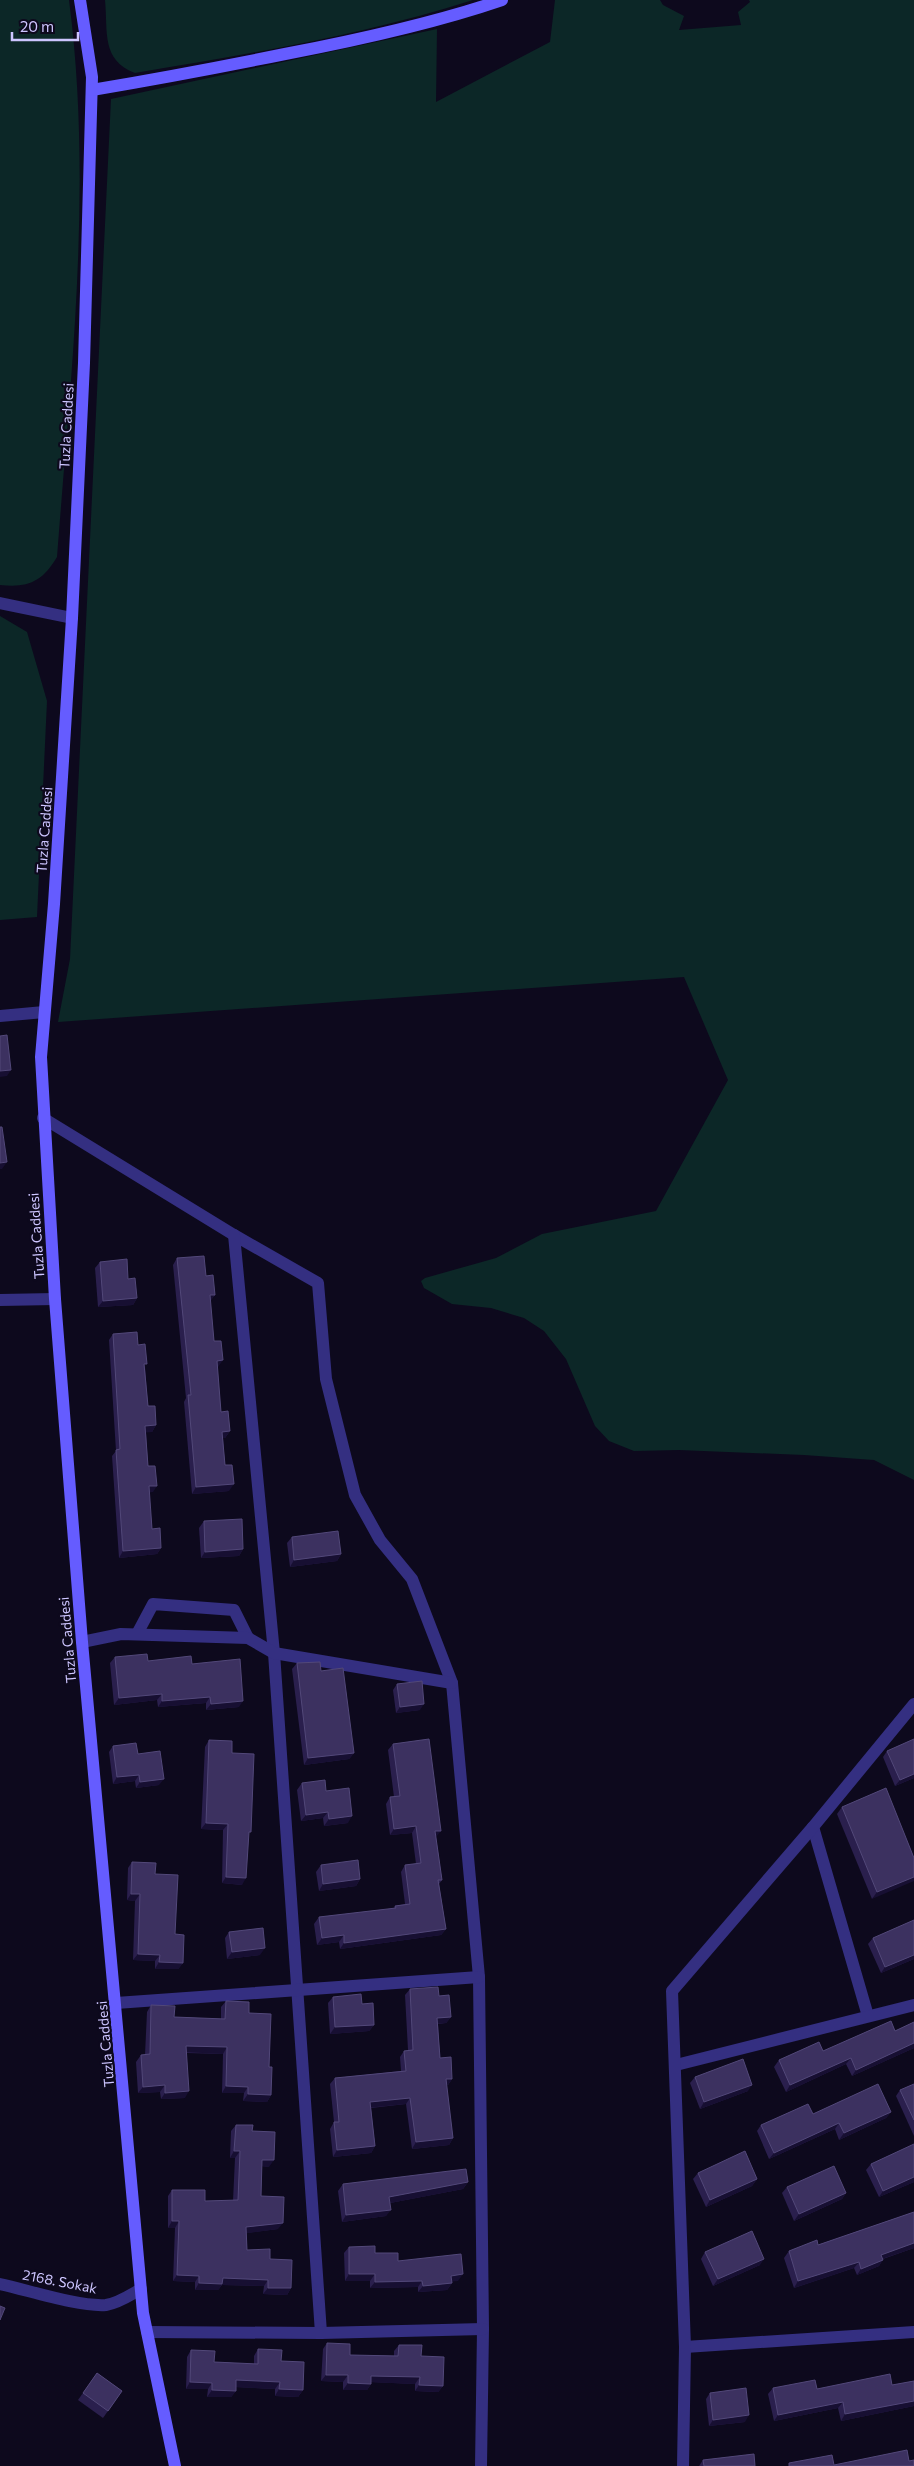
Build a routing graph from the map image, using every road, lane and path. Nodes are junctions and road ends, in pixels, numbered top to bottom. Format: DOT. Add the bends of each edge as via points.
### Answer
graph roads {
  1 [pos="80,0"];
  2 [pos="502,0"];
  3 [pos="92,90"];
  4 [pos="0,603"];
  5 [pos="72,618"];
  6 [pos="44,1012"];
  7 [pos="0,1016"];
  8 [pos="44,1118"];
  9 [pos="234,1235"];
  10 [pos="55,1299"];
  11 [pos="0,1300"];
  12 [pos="137,1634"];
  13 [pos="248,1638"];
  14 [pos="82,1642"];
  15 [pos="274,1653"];
  16 [pos="452,1683"];
  17 [pos="914,1704"];
  18 [pos="813,1826"];
  19 [pos="479,1977"];
  20 [pos="296,1992"];
  21 [pos="116,2003"];
  22 [pos="914,2006"];
  23 [pos="868,2016"];
  24 [pos="676,2065"];
  25 [pos="0,2284"];
  26 [pos="141,2289"];
  27 [pos="483,2330"];
  28 [pos="147,2332"];
  29 [pos="914,2332"];
  30 [pos="321,2334"];
  31 [pos="685,2347"];
  32 [pos="175,2466"];
  33 [pos="481,2466"];
  34 [pos="683,2466"];
  1 -- 3 [label="main road, Tuzla Caddesi"];
  2 -- 3 [label="main road" via="464,13 355,40"];
  3 -- 5 [label="main road, Tuzla Caddesi"];
  4 -- 5 [label="street"];
  5 -- 6 [label="main road, Tuzla Caddesi"];
  6 -- 7 [label="street"];
  6 -- 8 [label="main road, Tuzla Caddesi" via="41,1057"];
  8 -- 9 [label="street"];
  8 -- 10 [label="main road, Tuzla Caddesi"];
  9 -- 15 [label="street"];
  9 -- 16 [label="street" via="318,1283 326,1379 355,1495 380,1540 412,1579"];
  10 -- 11 [label="street"];
  10 -- 14 [label="main road, Tuzla Caddesi"];
  12 -- 13 [label="street"];
  12 -- 13 [label="street" via="153,1604 234,1610"];
  12 -- 14 [label="street"];
  13 -- 15 [label="street"];
  14 -- 21 [label="main road, Tuzla Caddesi"];
  15 -- 16 [label="street"];
  15 -- 20 [label="street"];
  16 -- 19 [label="street"];
  17 -- 18 [label="street"];
  18 -- 23 [label="street"];
  18 -- 24 [label="street" via="672,1990"];
  19 -- 20 [label="street"];
  19 -- 27 [label="street"];
  20 -- 21 [label="street"];
  20 -- 30 [label="street"];
  21 -- 26 [label="main road, Tuzla Caddesi"];
  22 -- 23 [label="street"];
  23 -- 24 [label="street"];
  24 -- 31 [label="street"];
  25 -- 26 [label="street, 2168. Sokak" via="84,2303 106,2304 122,2300"];
  26 -- 28 [label="main road, Tuzla Caddesi"];
  27 -- 30 [label="street"];
  27 -- 33 [label="street"];
  28 -- 30 [label="street"];
  28 -- 32 [label="main road, Tuzla Caddesi"];
  29 -- 31 [label="street"];
  31 -- 34 [label="street"];
}
